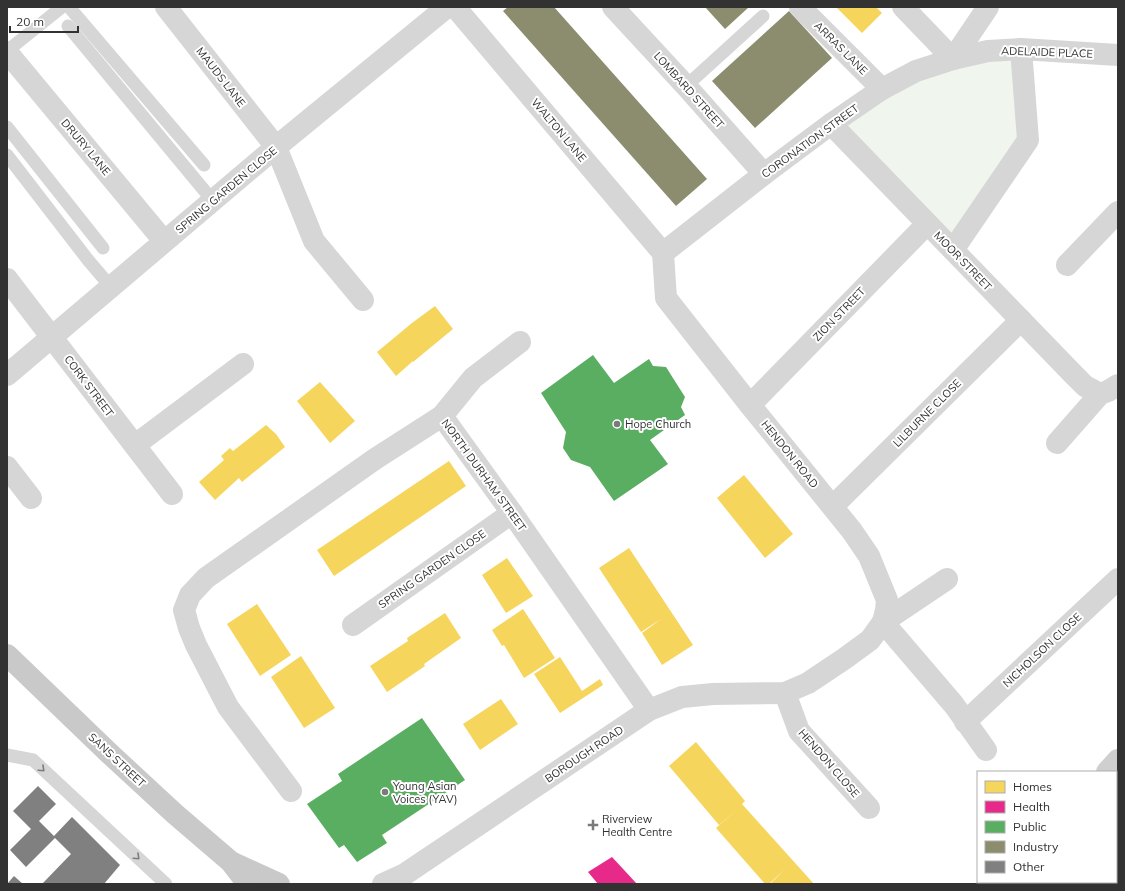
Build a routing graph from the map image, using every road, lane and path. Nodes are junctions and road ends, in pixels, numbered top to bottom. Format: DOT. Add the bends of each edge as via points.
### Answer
graph roads {
  1 [pos="62,7"];
  2 [pos="69,7"];
  3 [pos="166,7"];
  4 [pos="448,7"];
  5 [pos="455,7"];
  6 [pos="613,7"];
  7 [pos="800,7"];
  8 [pos="903,7"];
  9 [pos="988,7"];
  10 [pos="764,16"];
  11 [pos="68,26"];
  12 [pos="1021,49"];
  13 [pos="7,52"];
  14 [pos="1118,55"];
  15 [pos="953,59"];
  16 [pos="686,86"];
  17 [pos="882,89"];
  18 [pos="831,124"];
  19 [pos="7,127"];
  20 [pos="276,147"];
  21 [pos="7,155"];
  22 [pos="204,165"];
  23 [pos="764,174"];
  24 [pos="213,201"];
  25 [pos="1118,212"];
  26 [pos="927,224"];
  27 [pos="164,241"];
  28 [pos="103,248"];
  29 [pos="953,250"];
  30 [pos="663,253"];
  31 [pos="1067,265"];
  32 [pos="7,278"];
  33 [pos="111,287"];
  34 [pos="363,300"];
  35 [pos="1021,320"];
  36 [pos="52,337"];
  37 [pos="520,342"];
  38 [pos="243,364"];
  39 [pos="7,375"];
  40 [pos="1109,389"];
  41 [pos="750,405"];
  42 [pos="442,416"];
  43 [pos="1057,443"];
  44 [pos="135,445"];
  45 [pos="7,467"];
  46 [pos="172,494"];
  47 [pos="31,498"];
  48 [pos="833,506"];
  49 [pos="512,513"];
  50 [pos="947,579"];
  51 [pos="1118,579"];
  52 [pos="883,622"];
  53 [pos="353,625"];
  54 [pos="7,654"];
  55 [pos="785,693"];
  56 [pos="649,710"];
  57 [pos="966,722"];
  58 [pos="986,750"];
  59 [pos="7,755"];
  60 [pos="1118,760"];
  61 [pos="1108,771"];
  62 [pos="291,791"];
  63 [pos="869,808"];
  64 [pos="231,862"];
  65 [pos="400,879"];
  66 [pos="166,884"];
  67 [pos="248,884"];
  68 [pos="279,884"];
  69 [pos="383,884"];
  1 -- 13 [label="lane"];
  2 -- 22 [label="lane"];
  3 -- 20 [label="street, MAUDS LANE"];
  4 -- 20 [label="street, SPRING GARDEN CLOSE"];
  5 -- 30 [label="street, WALTON LANE"];
  6 -- 16 [label="street, LOMBARD STREET"];
  7 -- 17 [label="street, ARRAS LANE"];
  8 -- 15 [label="street"];
  9 -- 15 [label="street"];
  10 -- 16 [label="lane"];
  11 -- 24 [label="lane"];
  12 -- 14 [label="street, ADELAIDE PLACE"];
  12 -- 15 [label="street, ADELAIDE PLACE" via="988,51"];
  12 -- 29 [label="street" via="1028,140"];
  13 -- 27 [label="street, DRURY LANE"];
  15 -- 17 [label="street, CORONATION STREET" via="916,72"];
  16 -- 23 [label="street, LOMBARD STREET"];
  17 -- 18 [label="street, CORONATION STREET"];
  18 -- 23 [label="street, CORONATION STREET"];
  18 -- 26 [label="street, MOOR STREET"];
  19 -- 28 [label="lane"];
  20 -- 24 [label="street, SPRING GARDEN CLOSE"];
  20 -- 34 [label="street, MAUDS LANE" via="314,241"];
  21 -- 33 [label="lane"];
  23 -- 30 [label="street, CORONATION STREET"];
  24 -- 27 [label="street, SPRING GARDEN CLOSE"];
  25 -- 31 [label="street"];
  26 -- 29 [label="street, MOOR STREET"];
  26 -- 41 [label="street, ZION STREET"];
  27 -- 33 [label="street, SPRING GARDEN CLOSE"];
  29 -- 35 [label="street, MOOR STREET"];
  30 -- 41 [label="street, HENDON ROAD" via="666,298"];
  32 -- 36 [label="street, CORK STREET"];
  33 -- 36 [label="street, SPRING GARDEN CLOSE"];
  35 -- 40 [label="street, MOOR STREET" via="1085,386"];
  35 -- 48 [label="street, LILBURNE CLOSE"];
  36 -- 39 [label="street, SPRING GARDEN CLOSE"];
  36 -- 44 [label="street, CORK STREET"];
  37 -- 42 [label="street" via="473,378"];
  38 -- 44 [label="street"];
  40 -- 43 [label="street"];
  41 -- 48 [label="street, HENDON ROAD"];
  42 -- 49 [label="street, NORTH DURHAM STREET"];
  42 -- 62 [label="street, NORTH DURHAM STREET" via="376,458 206,578 190,595 184,610 196,645 228,707"];
  44 -- 46 [label="street, CORK STREET"];
  45 -- 47 [label="street"];
  48 -- 52 [label="street, HENDON ROAD" via="869,556 886,600"];
  49 -- 53 [label="street, SPRING GARDEN CLOSE"];
  49 -- 56 [label="street, NORTH DURHAM STREET"];
  50 -- 52 [label="street"];
  51 -- 57 [label="street, NICHOLSON CLOSE"];
  52 -- 55 [label="street" via="870,640 844,659 808,683"];
  52 -- 57 [label="street"];
  54 -- 64 [label="main road, SANS STREET" via="120,764"];
  55 -- 56 [label="street, BOROUGH ROAD" via="682,697"];
  55 -- 63 [label="street, HENDON CLOSE" via="799,731"];
  56 -- 65 [label="street, BOROUGH ROAD"];
  57 -- 58 [label="street"];
  59 -- 66 [label="lane, one-way" via="33,760"];
  60 -- 61 [label="street"];
  64 -- 67 [label="main road, SANS STREET"];
  64 -- 68 [label="main road, SANS STREET"];
  65 -- 69 [label="street, BOROUGH ROAD"];
}
